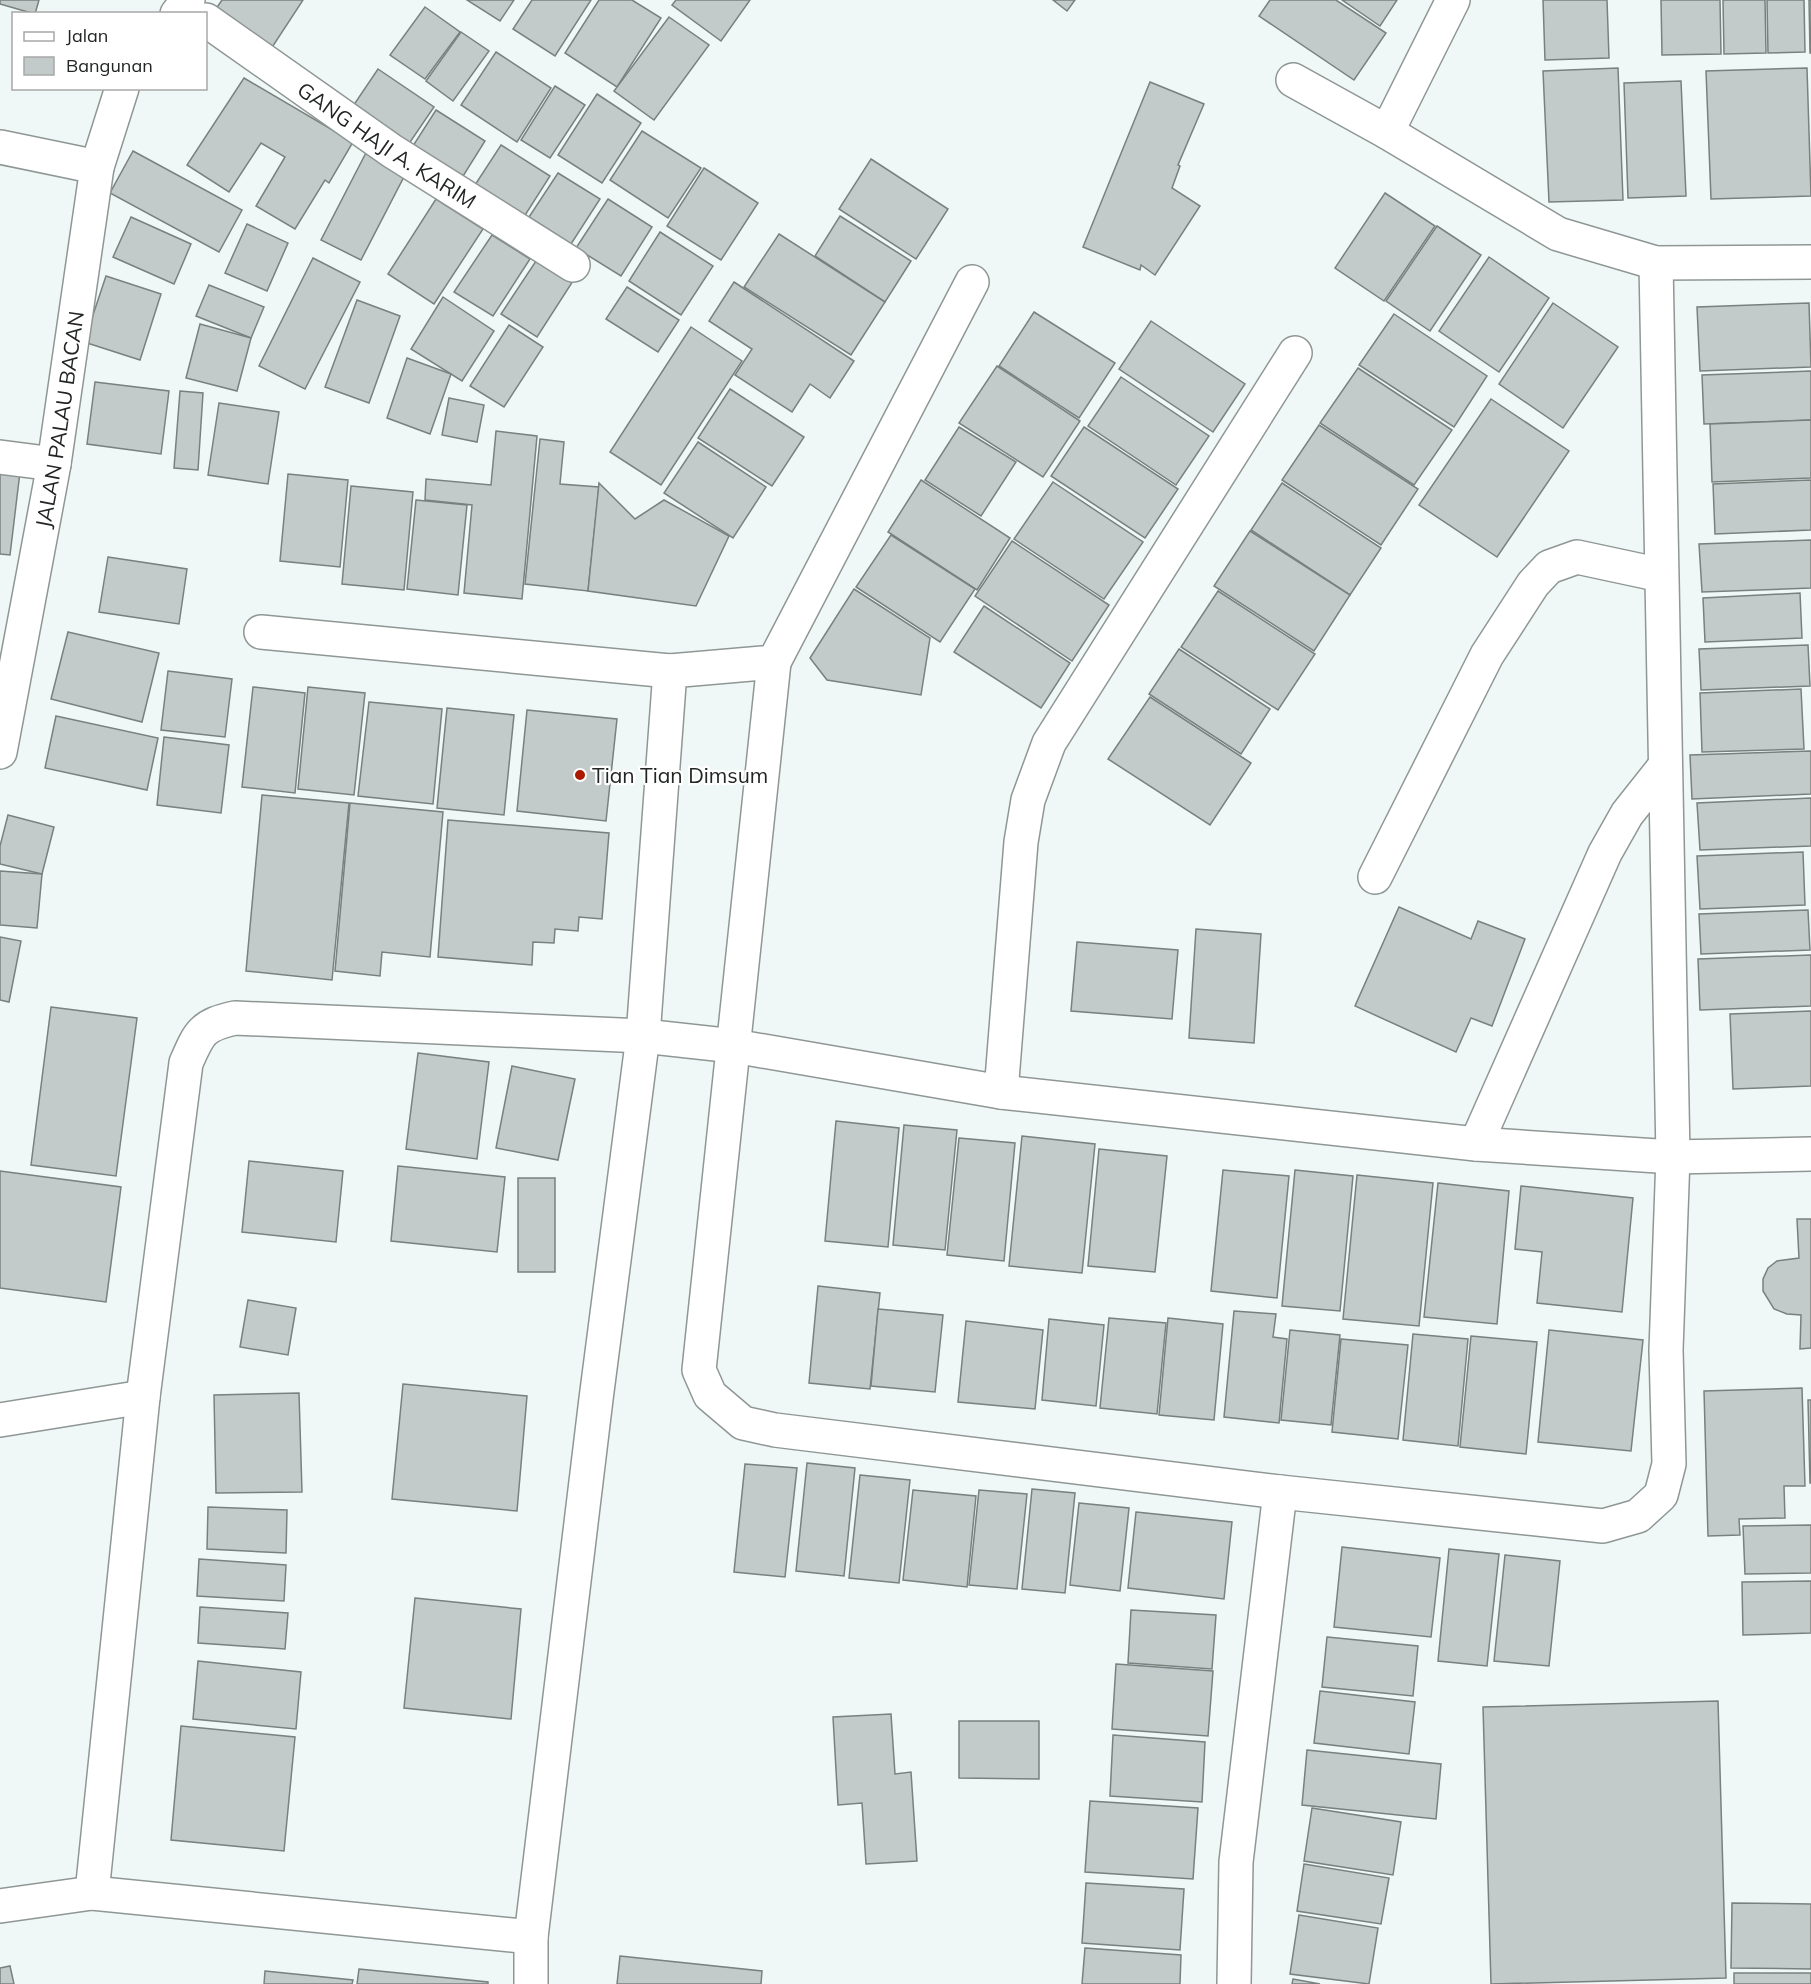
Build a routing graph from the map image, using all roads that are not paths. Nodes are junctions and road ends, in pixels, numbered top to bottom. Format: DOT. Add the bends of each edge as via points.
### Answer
graph roads {
  1 [pos="1453,0"];
  2 [pos="207,21"];
  3 [pos="1293,80"];
  4 [pos="121,90"];
  5 [pos="1387,132"];
  6 [pos="0,147"];
  7 [pos="97,167"];
  8 [pos="1811,262"];
  9 [pos="1656,263"];
  10 [pos="573,265"];
  11 [pos="972,282"];
  12 [pos="1295,353"];
  13 [pos="0,457"];
  14 [pos="54,464"];
  15 [pos="1661,575"];
  16 [pos="261,632"];
  17 [pos="774,662"];
  18 [pos="670,670"];
  19 [pos="0,752"];
  20 [pos="1665,766"];
  21 [pos="1375,877"];
  22 [pos="643,1036"];
  23 [pos="734,1046"];
  24 [pos="1000,1092"];
  25 [pos="1476,1144"];
  26 [pos="1811,1155"];
  27 [pos="1673,1157"];
  28 [pos="143,1396"];
  29 [pos="0,1420"];
  30 [pos="1280,1492"];
  31 [pos="92,1893"];
  32 [pos="0,1906"];
  33 [pos="531,1937"];
  34 [pos="531,1984"];
  35 [pos="1234,1984"];
  1 -- 5 [label="street"];
  2 -- 10 [label="street, GANG HAJI A. KARIM" via="392,151"];
  3 -- 5 [label="street"];
  4 -- 7 [label="street, JALAN PALAU BACAN"];
  5 -- 9 [label="street" via="1558,234"];
  6 -- 7 [label="street"];
  7 -- 14 [label="street, JALAN PALAU BACAN"];
  8 -- 9 [label="street"];
  9 -- 15 [label="street"];
  11 -- 17 [label="street"];
  12 -- 24 [label="street" via="1049,743 1028,800 1021,842"];
  13 -- 14 [label="street"];
  14 -- 19 [label="street, JALAN PALAU BACAN"];
  15 -- 20 [label="street"];
  15 -- 21 [label="street" via="1577,557 1549,567 1533,584 1487,656"];
  16 -- 18 [label="street"];
  17 -- 18 [label="street"];
  17 -- 23 [label="street"];
  18 -- 22 [label="street"];
  20 -- 25 [label="street" via="1627,814 1605,853"];
  20 -- 27 [label="street"];
  22 -- 23 [label="street"];
  22 -- 28 [label="street" via="235,1018 206,1028 197,1036 186,1063"];
  22 -- 33 [label="street"];
  23 -- 24 [label="street"];
  23 -- 30 [label="street" via="699,1370 710,1395 743,1423"];
  24 -- 25 [label="street"];
  25 -- 27 [label="street"];
  26 -- 27 [label="street"];
  27 -- 30 [label="street" via="1666,1350 1669,1464 1661,1495 1638,1516 1603,1526"];
  28 -- 29 [label="street"];
  28 -- 31 [label="street"];
  30 -- 35 [label="street" via="1236,1862"];
  31 -- 32 [label="street"];
  31 -- 33 [label="street"];
  33 -- 34 [label="street"];
}
